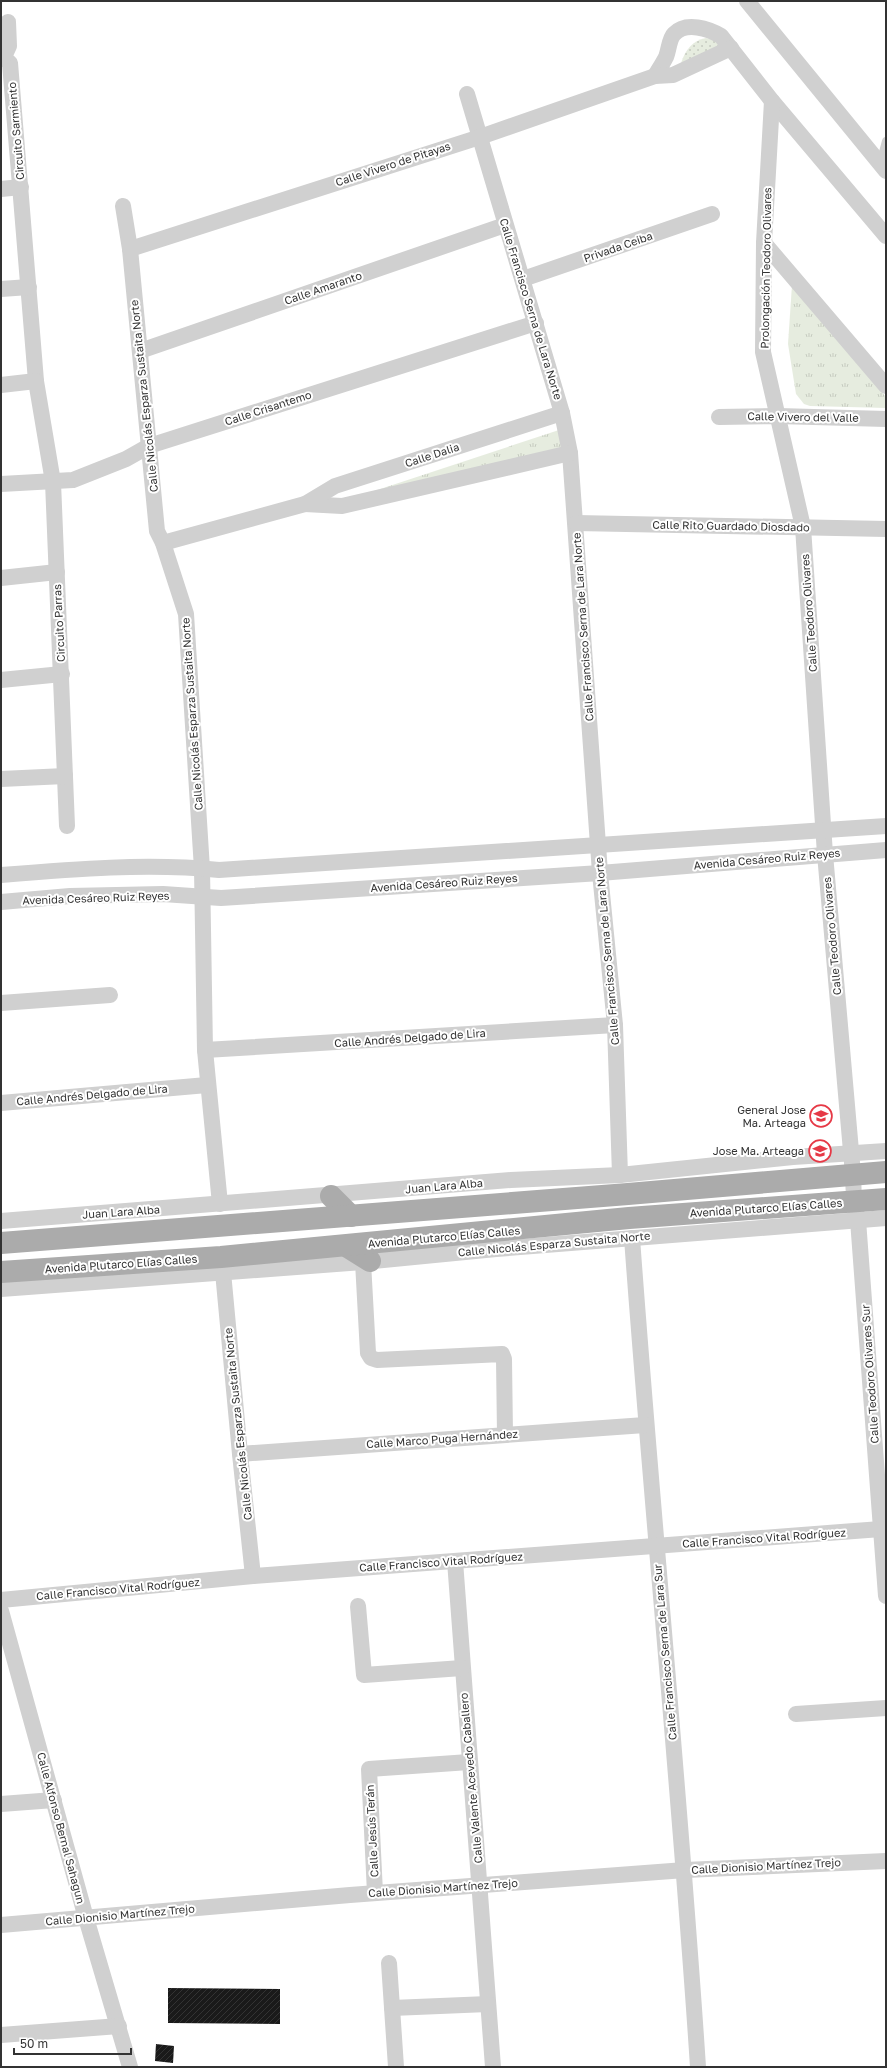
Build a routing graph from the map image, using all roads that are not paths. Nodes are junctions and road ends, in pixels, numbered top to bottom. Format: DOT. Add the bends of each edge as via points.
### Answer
graph roads {
  1 [pos="747,1"];
  2 [pos="8,22"];
  3 [pos="731,48"];
  4 [pos="3,57"];
  5 [pos="655,76"];
  6 [pos="467,94"];
  7 [pos="772,101"];
  8 [pos="480,137"];
  9 [pos="886,141"];
  10 [pos="883,167"];
  11 [pos="21,187"];
  12 [pos="1,189"];
  13 [pos="123,206"];
  14 [pos="712,214"];
  15 [pos="505,225"];
  16 [pos="886,236"];
  17 [pos="764,243"];
  18 [pos="130,249"];
  19 [pos="524,279"];
  20 [pos="29,287"];
  21 [pos="1,289"];
  22 [pos="536,323"];
  23 [pos="140,351"];
  24 [pos="36,381"];
  25 [pos="1,385"];
  26 [pos="886,386"];
  27 [pos="562,413"];
  28 [pos="719,416"];
  29 [pos="778,416"];
  30 [pos="886,420"];
  31 [pos="149,446"];
  32 [pos="570,453"];
  33 [pos="53,482"];
  34 [pos="1,484"];
  35 [pos="305,504"];
  36 [pos="576,523"];
  37 [pos="803,527"];
  38 [pos="886,529"];
  39 [pos="163,543"];
  40 [pos="56,572"];
  41 [pos="1,578"];
  42 [pos="62,674"];
  43 [pos="1,680"];
  44 [pos="65,776"];
  45 [pos="1,779"];
  46 [pos="67,826"];
  47 [pos="886,826"];
  48 [pos="824,832"];
  49 [pos="599,846"];
  50 [pos="886,850"];
  51 [pos="825,854"];
  52 [pos="202,869"];
  53 [pos="600,874"];
  54 [pos="1,875"];
  55 [pos="202,897"];
  56 [pos="1,902"];
  57 [pos="110,995"];
  58 [pos="1,1003"];
  59 [pos="614,1025"];
  60 [pos="205,1050"];
  61 [pos="207,1085"];
  62 [pos="1,1103"];
  63 [pos="886,1151"];
  64 [pos="852,1164"];
  65 [pos="886,1172"];
  66 [pos="620,1175"];
  67 [pos="511,1180"];
  68 [pos="331,1196"];
  69 [pos="886,1199"];
  70 [pos="513,1203"];
  71 [pos="220,1204"];
  72 [pos="856,1211"];
  73 [pos="351,1216"];
  74 [pos="886,1218"];
  75 [pos="1,1221"];
  76 [pos="523,1229"];
  77 [pos="632,1238"];
  78 [pos="1,1243"];
  79 [pos="346,1246"];
  80 [pos="496,1249"];
  81 [pos="367,1261"];
  82 [pos="1,1272"];
  83 [pos="223,1272"];
  84 [pos="1,1289"];
  85 [pos="645,1424"];
  86 [pos="505,1435"];
  87 [pos="240,1454"];
  88 [pos="881,1529"];
  89 [pos="656,1546"];
  90 [pos="455,1561"];
  91 [pos="253,1576"];
  92 [pos="886,1596"];
  93 [pos="1,1600"];
  94 [pos="358,1606"];
  95 [pos="1,1611"];
  96 [pos="462,1668"];
  97 [pos="886,1708"];
  98 [pos="796,1714"];
  99 [pos="469,1762"];
  100 [pos="54,1800"];
  101 [pos="1,1804"];
  102 [pos="886,1861"];
  103 [pos="685,1870"];
  104 [pos="479,1885"];
  105 [pos="376,1893"];
  106 [pos="86,1918"];
  107 [pos="1,1925"];
  108 [pos="389,1963"];
  109 [pos="488,2004"];
  110 [pos="392,2008"];
  111 [pos="119,2026"];
  112 [pos="1,2035"];
  113 [pos="130,2067"];
  114 [pos="396,2067"];
  115 [pos="493,2067"];
  116 [pos="698,2067"];
  1 -- 10 [label="street"];
  2 -- 4 [label="street" via="10,46"];
  3 -- 5 [label="street, Calle Vivero de Pitayas" via="673,75"];
  3 -- 5 [label="street" via="710,30 684,28 674,34"];
  3 -- 7 [label="street"];
  4 -- 11 [label="street, Circuito Sarmiento" via="10,63"];
  5 -- 8 [label="street, Calle Vivero de Pitayas"];
  6 -- 8 [label="street, Calle Francisco Serna de Lara Norte"];
  7 -- 16 [label="street"];
  7 -- 17 [label="street, Prolongación Teodoro Olivares"];
  8 -- 15 [label="street, Calle Francisco Serna de Lara Norte"];
  8 -- 18 [label="street, Calle Vivero de Pitayas"];
  9 -- 10 [label="lane"];
  11 -- 12 [label="street, Circuito Sarmiento"];
  11 -- 20 [label="street, Circuito Sarmiento"];
  13 -- 18 [label="street, Calle Nicolás Esparza Sustaita Norte"];
  14 -- 19 [label="street, Privada Ceiba"];
  15 -- 19 [label="street, Calle Francisco Serna de Lara Norte"];
  15 -- 23 [label="street, Calle Amaranto"];
  17 -- 26 [label="street"];
  17 -- 29 [label="street, Prolongación Teodoro Olivares" via="763,352"];
  18 -- 23 [label="street, Calle Nicolás Esparza Sustaita Norte"];
  19 -- 22 [label="street, Calle Francisco Serna de Lara Norte"];
  20 -- 21 [label="street"];
  20 -- 24 [label="street, Circuito Sarmiento"];
  22 -- 27 [label="street, Calle Francisco Serna de Lara Norte"];
  22 -- 31 [label="street, Calle Crisantemo"];
  23 -- 31 [label="street, Calle Nicolás Esparza Sustaita Norte"];
  24 -- 25 [label="street"];
  24 -- 33 [label="street, Circuito Sarmiento"];
  27 -- 32 [label="street, Calle Francisco Serna de Lara Norte"];
  27 -- 35 [label="street, Calle Dalia" via="335,486"];
  28 -- 29 [label="street, Calle Vivero del Valle"];
  29 -- 30 [label="street, Calle Vivero del Valle"];
  29 -- 37 [label="street, Prolongación Teodoro Olivares"];
  31 -- 33 [label="street, Calle Crisantemo" via="126,459 73,480"];
  31 -- 39 [label="street, Calle Nicolás Esparza Sustaita Norte" via="157,531"];
  32 -- 35 [label="street, Calle Dalia" via="342,506"];
  32 -- 36 [label="street, Calle Francisco Serna de Lara Norte"];
  33 -- 34 [label="street, Calle Crisantemo"];
  33 -- 40 [label="street, Circuito Parras"];
  35 -- 39 [label="street, Calle Dalia"];
  36 -- 37 [label="street, Calle Rito Guardado Diosdado"];
  36 -- 49 [label="street, Calle Francisco Serna de Lara Norte"];
  37 -- 38 [label="street, Calle Rito Guardado Diosdado"];
  37 -- 48 [label="street, Calle Teodoro Olivares"];
  39 -- 52 [label="street, Calle Nicolás Esparza Sustaita Norte" via="186,614"];
  40 -- 41 [label="street, Circuito Parras"];
  40 -- 42 [label="street, Circuito Parras"];
  42 -- 43 [label="street, Circuito Parras"];
  42 -- 44 [label="street, Circuito Parras"];
  44 -- 45 [label="street"];
  44 -- 46 [label="street, Circuito Parras"];
  47 -- 48 [label="street, Avenida Cesáreo Ruiz Reyes"];
  48 -- 49 [label="street, Avenida Cesáreo Ruiz Reyes"];
  48 -- 51 [label="street, Calle Teodoro Olivares"];
  49 -- 52 [label="street, Avenida Cesáreo Ruiz Reyes"];
  49 -- 53 [label="street, Calle Francisco Serna de Lara Norte"];
  50 -- 51 [label="street, Avenida Cesáreo Ruiz Reyes"];
  51 -- 53 [label="street, Avenida Cesáreo Ruiz Reyes"];
  51 -- 64 [label="street, Calle Teodoro Olivares"];
  52 -- 54 [label="street, Avenida Cesáreo Ruiz Reyes" via="162,866"];
  52 -- 55 [label="street, Calle Nicolás Esparza Sustaita Norte"];
  53 -- 55 [label="street, Avenida Cesáreo Ruiz Reyes" via="221,898"];
  53 -- 59 [label="street, Calle Francisco Serna de Lara Norte"];
  55 -- 56 [label="street, Avenida Cesáreo Ruiz Reyes" via="163,894 70,896"];
  55 -- 60 [label="street, Calle Nicolás Esparza Sustaita Norte"];
  57 -- 58 [label="street"];
  59 -- 60 [label="street, Calle Andrés Delgado de Lira"];
  59 -- 66 [label="street, Calle Francisco Serna de Lara Norte"];
  60 -- 61 [label="street, Calle Nicolás Esparza Sustaita Norte"];
  61 -- 62 [label="street, Calle Andrés Delgado de Lira"];
  61 -- 71 [label="street, Calle Nicolás Esparza Sustaita Norte"];
  63 -- 64 [label="street, Juan Lara Alba"];
  64 -- 65 [label="main road"];
  64 -- 66 [label="street, Juan Lara Alba" via="793,1157"];
  64 -- 70 [label="main road"];
  64 -- 72 [label="street, Calle Teodoro Olivares"];
  66 -- 67 [label="street, Juan Lara Alba"];
  67 -- 68 [label="street, Juan Lara Alba"];
  67 -- 70 [label="street"];
  68 -- 71 [label="street, Juan Lara Alba"];
  68 -- 73 [label="main road"];
  69 -- 72 [label="main road, Avenida Plutarco Elías Calles"];
  70 -- 73 [label="main road"];
  71 -- 75 [label="street, Juan Lara Alba"];
  72 -- 74 [label="street, Calle Nicolás Esparza Sustaita Norte"];
  72 -- 76 [label="main road, Avenida Plutarco Elías Calles" via="630,1218"];
  72 -- 77 [label="street, Calle Nicolás Esparza Sustaita Norte"];
  72 -- 88 [label="street, Calle Teodoro Olivares Sur"];
  73 -- 78 [label="main road"];
  76 -- 79 [label="main road, Avenida Plutarco Elías Calles"];
  76 -- 80 [label="main road"];
  77 -- 80 [label="street, Calle Nicolás Esparza Sustaita Norte"];
  77 -- 85 [label="street, Calle Francisco Serna de Lara Sur"];
  79 -- 81 [label="main road"];
  79 -- 82 [label="main road, Avenida Plutarco Elías Calles"];
  80 -- 81 [label="street, Calle Nicolás Esparza Sustaita Norte"];
  81 -- 83 [label="street, Calle Nicolás Esparza Sustaita Norte"];
  81 -- 86 [label="street" via="368,1353 371,1358 377,1360 502,1354"];
  83 -- 84 [label="street, Calle Nicolás Esparza Sustaita Norte"];
  83 -- 87 [label="street, Calle Nicolás Esparza Sustaita Norte"];
  85 -- 86 [label="street, Calle Marco Puga Hernández"];
  85 -- 89 [label="street, Calle Francisco Serna de Lara Sur"];
  86 -- 87 [label="street, Calle Marco Puga Hernández"];
  87 -- 91 [label="street, Calle Nicolás Esparza Sustaita Norte"];
  88 -- 89 [label="street, Calle Francisco Vital Rodríguez"];
  88 -- 92 [label="street, Calle Teodoro Olivares Sur"];
  89 -- 90 [label="street, Calle Francisco Vital Rodríguez"];
  89 -- 103 [label="street, Calle Francisco Serna de Lara Sur"];
  90 -- 91 [label="street, Calle Francisco Vital Rodríguez"];
  90 -- 96 [label="street, Calle Valente Acevedo Caballero"];
  91 -- 93 [label="street, Calle Francisco Vital Rodríguez"];
  94 -- 96 [label="street" via="364,1675"];
  95 -- 100 [label="street, Calle Alfonso Bernal Sahagun"];
  96 -- 99 [label="street, Calle Valente Acevedo Caballero"];
  97 -- 98 [label="street"];
  99 -- 104 [label="street, Calle Valente Acevedo Caballero"];
  99 -- 105 [label="street, Calle Jesús Terán" via="369,1769"];
  100 -- 101 [label="street"];
  100 -- 106 [label="street, Calle Alfonso Bernal Sahagun"];
  102 -- 103 [label="street, Calle Dionisio Martínez Trejo"];
  103 -- 104 [label="street, Calle Dionisio Martínez Trejo"];
  103 -- 116 [label="street, Calle Francisco Serna de Lara Sur"];
  104 -- 105 [label="street, Calle Dionisio Martínez Trejo"];
  104 -- 109 [label="street, Calle Valente Acevedo Caballero"];
  105 -- 106 [label="street, Calle Dionisio Martínez Trejo"];
  106 -- 107 [label="street, Calle Dionisio Martínez Trejo"];
  106 -- 111 [label="street, Calle Alfonso Bernal Sahagun"];
  108 -- 110 [label="street"];
  109 -- 110 [label="street"];
  109 -- 115 [label="street, Calle Valente Acevedo Caballero"];
  110 -- 114 [label="street"];
  111 -- 112 [label="street"];
  111 -- 113 [label="street, Calle Alfonso Bernal Sahagun"];
}
